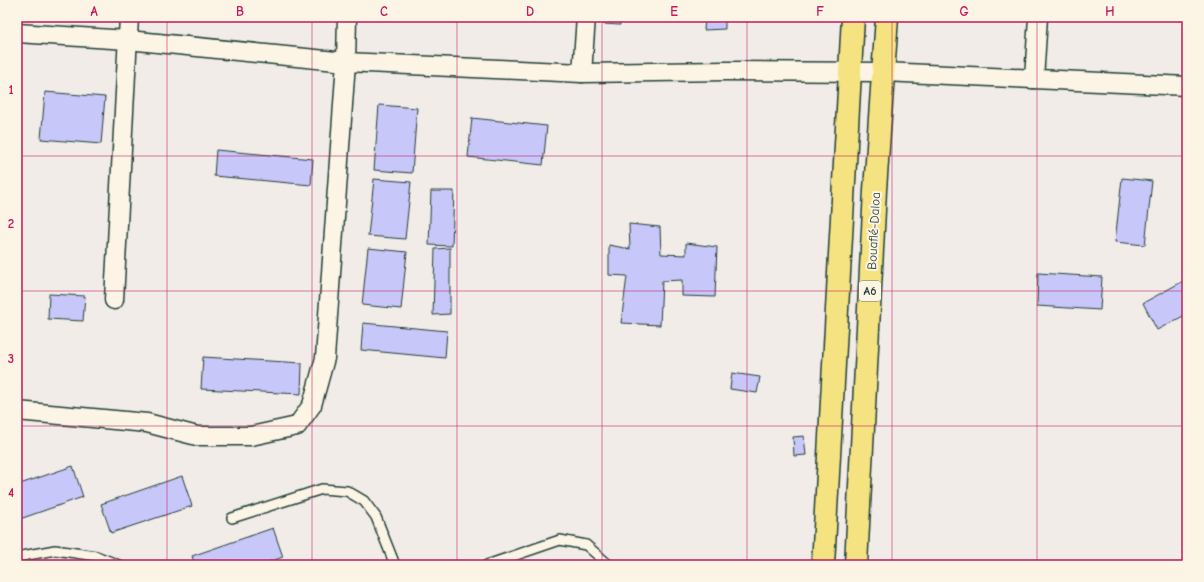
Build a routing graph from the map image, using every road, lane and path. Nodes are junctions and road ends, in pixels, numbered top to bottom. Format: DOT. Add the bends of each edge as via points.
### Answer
graph roads {
  1 [pos="129,17"];
  2 [pos="347,17"];
  3 [pos="586,17"];
  4 [pos="853,17"];
  5 [pos="887,17"];
  6 [pos="1038,17"];
  7 [pos="17,33"];
  8 [pos="128,40"];
  9 [pos="346,62"];
  10 [pos="850,72"];
  11 [pos="884,72"];
  12 [pos="582,73"];
  13 [pos="1034,78"];
  14 [pos="1187,86"];
  15 [pos="114,300"];
  16 [pos="17,411"];
  17 [pos="232,518"];
  18 [pos="17,556"];
  19 [pos="119,565"];
  20 [pos="395,565"];
  21 [pos="487,565"];
  22 [pos="609,565"];
  23 [pos="823,565"];
  24 [pos="856,565"];
  1 -- 8 [label="street"];
  2 -- 9 [label="street"];
  3 -- 12 [label="street"];
  4 -- 10 [label="highway"];
  5 -- 11 [label="highway, Bouaflé-Daloa / A6"];
  6 -- 13 [label="street"];
  7 -- 8 [label="street"];
  8 -- 9 [label="street"];
  8 -- 15 [label="street"];
  9 -- 12 [label="street"];
  9 -- 16 [label="street" via="326,358 312,405 297,426 252,436 198,436 147,423"];
  10 -- 11 [label="street"];
  10 -- 12 [label="street"];
  10 -- 23 [label="highway"];
  11 -- 13 [label="street"];
  11 -- 24 [label="highway, Bouaflé-Daloa / A6" via="875,190"];
  13 -- 14 [label="street"];
  17 -- 20 [label="lane" via="322,489 347,490 364,500 376,517"];
  18 -- 19 [label="lane" via="55,550 96,556"];
  21 -- 22 [label="lane" via="560,540 586,545"];
}
